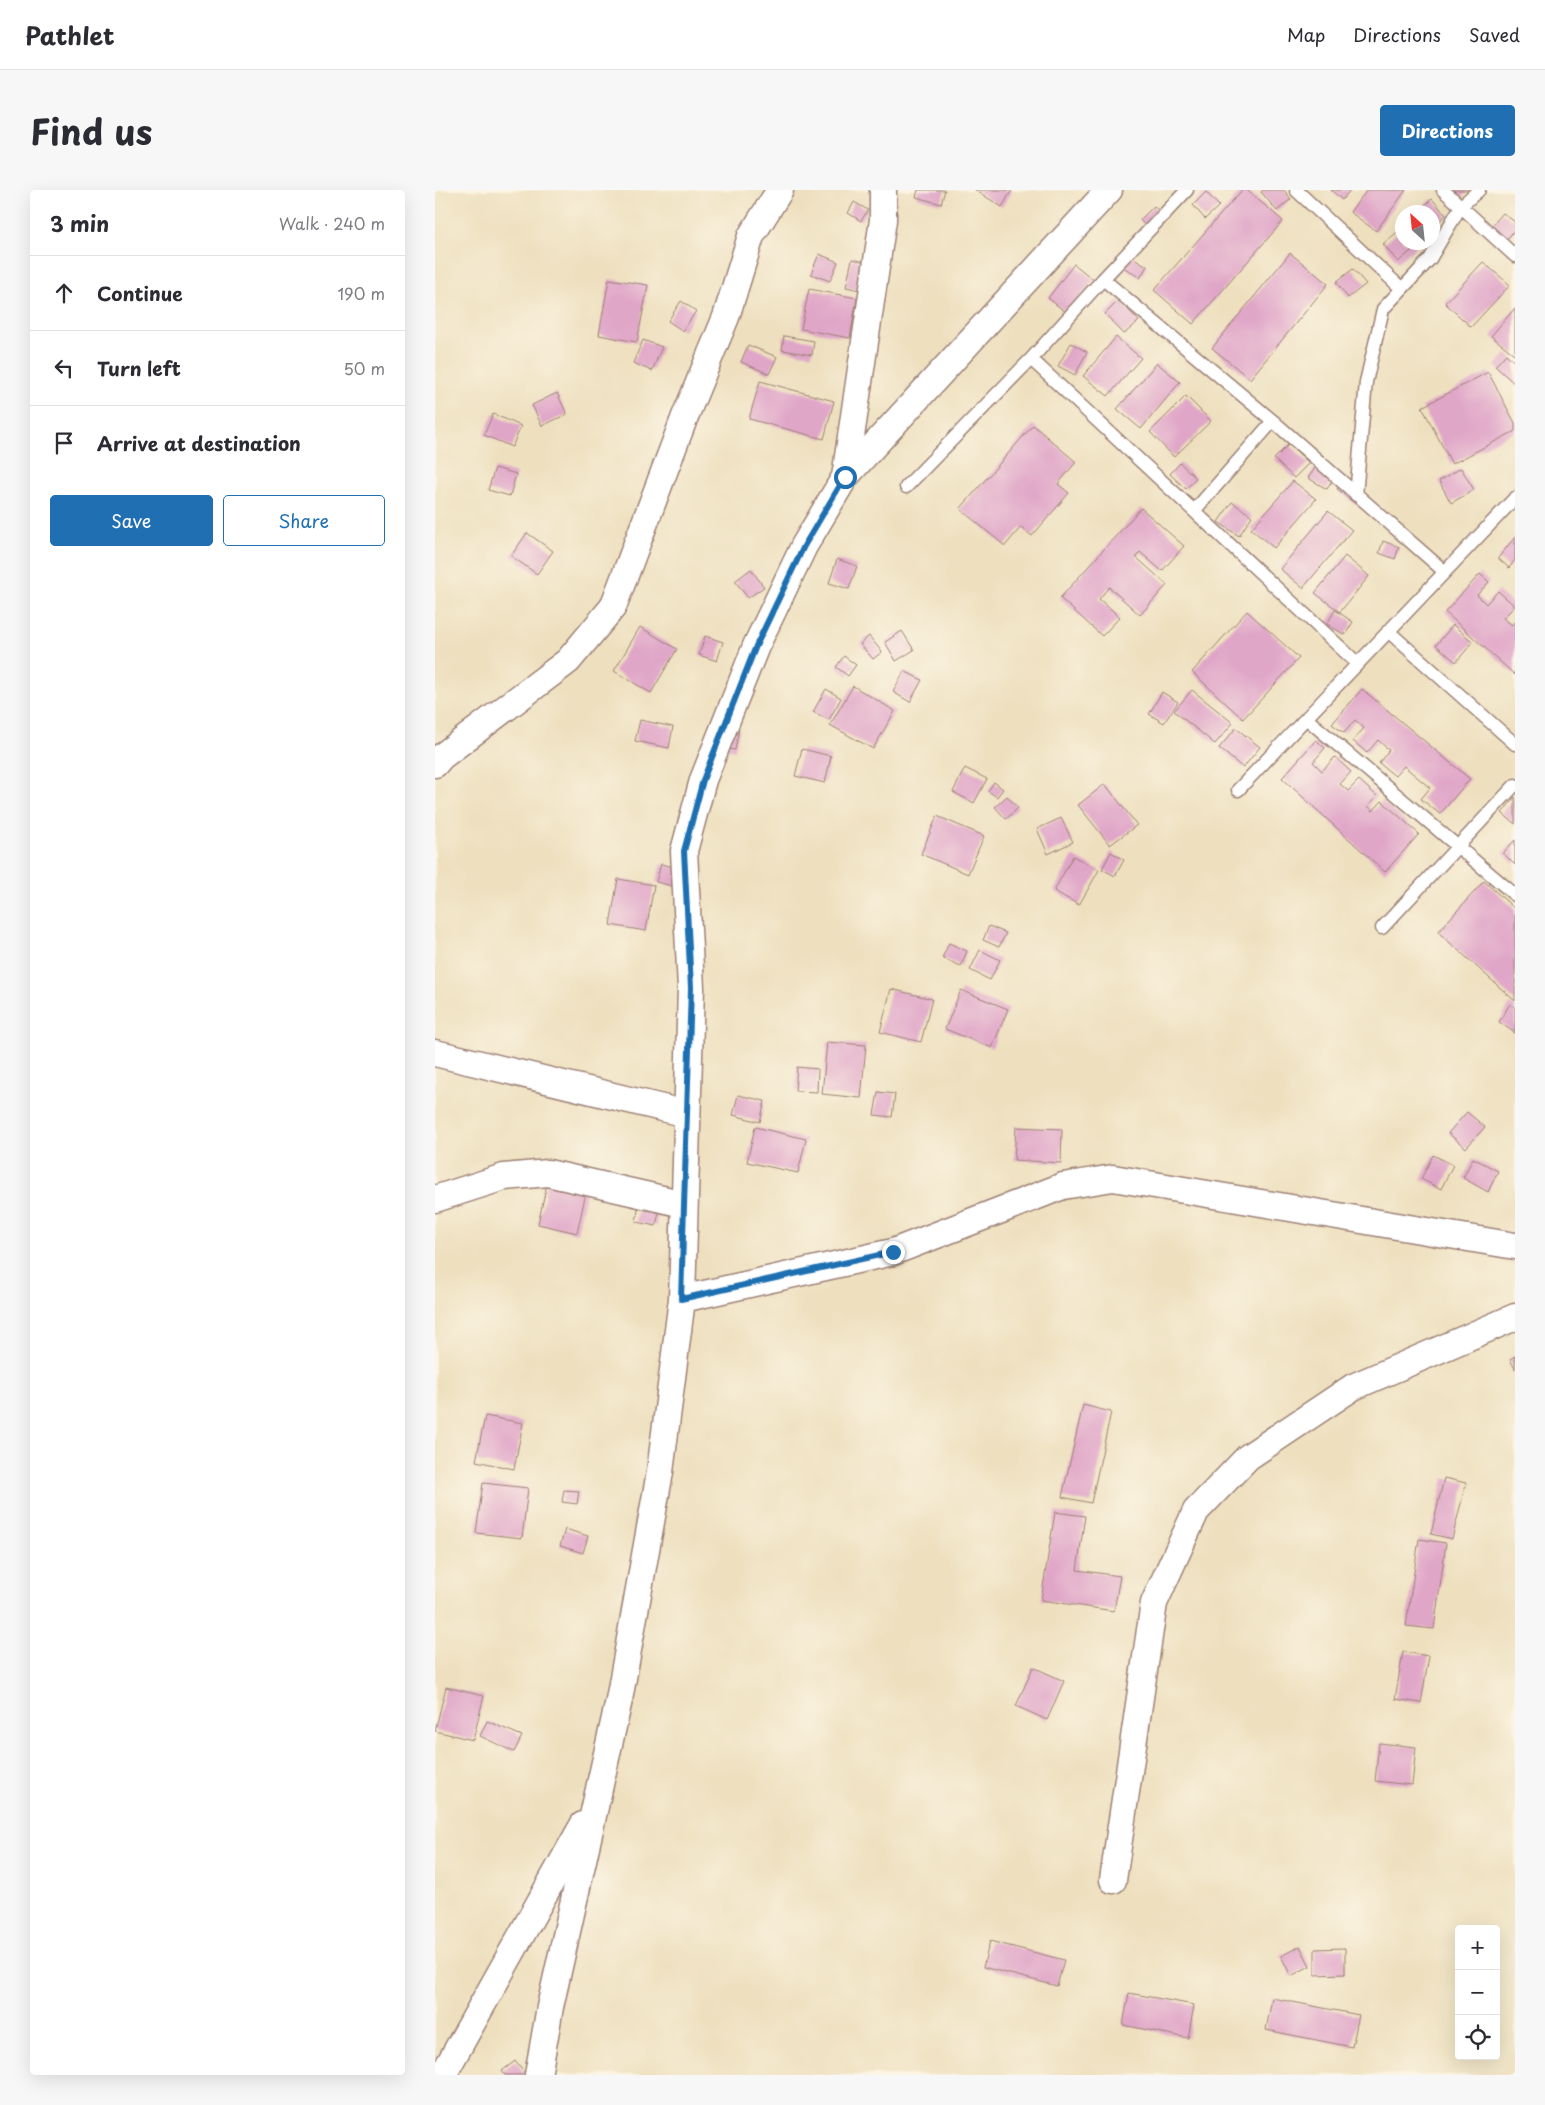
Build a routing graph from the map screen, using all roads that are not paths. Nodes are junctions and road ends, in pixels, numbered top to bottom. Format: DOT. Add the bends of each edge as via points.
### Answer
graph roads {
  1 [pos="780,190"];
  2 [pos="883,190"];
  3 [pos="1109,190"];
  4 [pos="1187,190"];
  5 [pos="1296,190"];
  6 [pos="1443,190"];
  7 [pos="1479,190"];
  8 [pos="1461,206"];
  9 [pos="1515,256"];
  10 [pos="1103,280"];
  11 [pos="1402,289"];
  12 [pos="1031,359"];
  13 [pos="1273,422"];
  14 [pos="845,477"];
  15 [pos="906,487"];
  16 [pos="1356,495"];
  17 [pos="1515,498"];
  18 [pos="1194,511"];
  19 [pos="1445,572"];
  20 [pos="1388,630"];
  21 [pos="1357,663"];
  22 [pos="1307,719"];
  23 [pos="1515,744"];
  24 [pos="435,764"];
  25 [pos="1515,785"];
  26 [pos="1238,790"];
  27 [pos="1459,847"];
  28 [pos="1515,895"];
  29 [pos="1382,928"];
  30 [pos="435,1053"];
  31 [pos="687,1114"];
  32 [pos="435,1199"];
  33 [pos="684,1204"];
  34 [pos="1515,1246"];
  35 [pos="681,1299"];
  36 [pos="1515,1317"];
  37 [pos="596,1801"];
  38 [pos="1113,1880"];
  39 [pos="443,2075"];
  40 [pos="538,2075"];
  1 -- 24 [label="street" via="751,236 726,317 613,607 567,661"];
  2 -- 14 [label="street" via="883,220"];
  3 -- 14 [label="street"];
  4 -- 10 [label="lane"];
  5 -- 11 [label="lane"];
  6 -- 8 [label="lane"];
  7 -- 8 [label="lane"];
  8 -- 9 [label="lane"];
  8 -- 11 [label="lane" via="1430,259"];
  10 -- 12 [label="lane"];
  10 -- 13 [label="lane"];
  11 -- 16 [label="lane" via="1383,309 1366,382"];
  12 -- 15 [label="lane"];
  12 -- 18 [label="lane"];
  13 -- 16 [label="lane"];
  13 -- 18 [label="lane"];
  14 -- 31 [label="street" via="804,546 756,646 703,780 684,851 691,988"];
  16 -- 19 [label="lane"];
  17 -- 19 [label="lane"];
  18 -- 21 [label="lane"];
  19 -- 20 [label="lane"];
  20 -- 21 [label="lane"];
  20 -- 23 [label="lane"];
  21 -- 22 [label="lane"];
  22 -- 26 [label="lane"];
  22 -- 27 [label="lane"];
  25 -- 27 [label="lane"];
  27 -- 28 [label="lane"];
  27 -- 29 [label="lane"];
  30 -- 31 [label="street"];
  31 -- 33 [label="street"];
  32 -- 33 [label="street" via="504,1177 549,1173"];
  33 -- 35 [label="street"];
  34 -- 35 [label="street" via="1113,1178 1063,1186 893,1252"];
  35 -- 37 [label="street" via="660,1472 619,1700"];
  36 -- 38 [label="street" via="1353,1387 1248,1457 1196,1511 1154,1603"];
  37 -- 39 [label="street"];
  37 -- 40 [label="street"];
}
